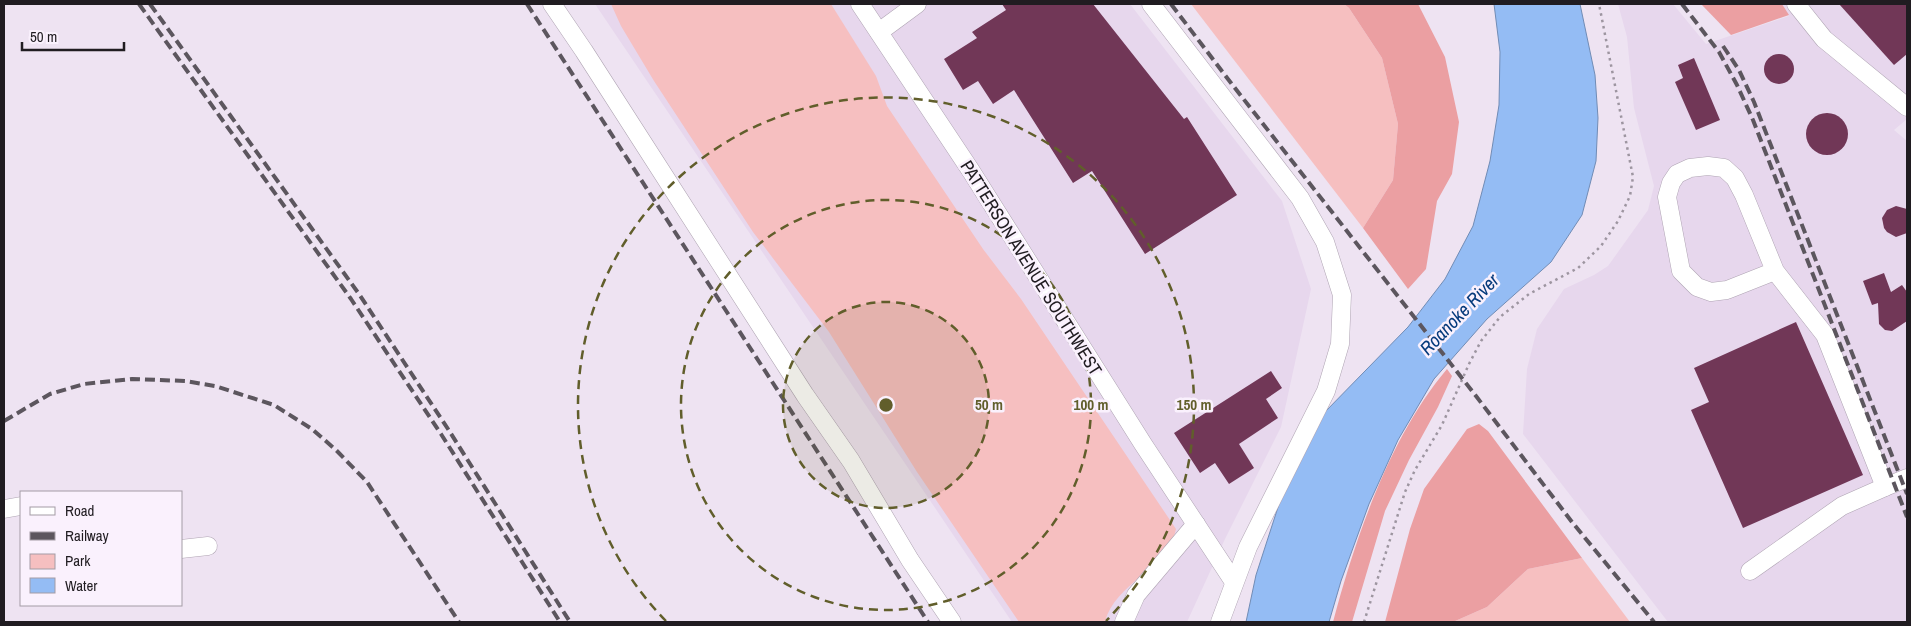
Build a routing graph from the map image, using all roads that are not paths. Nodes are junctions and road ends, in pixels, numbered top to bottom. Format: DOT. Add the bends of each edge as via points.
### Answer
graph roads {
  1 [pos="552,4"];
  2 [pos="860,4"];
  3 [pos="917,4"];
  4 [pos="1152,4"];
  5 [pos="1796,4"];
  6 [pos="879,32"];
  7 [pos="1907,107"];
  8 [pos="1775,271"];
  9 [pos="1907,478"];
  10 [pos="1885,487"];
  11 [pos="20,506"];
  12 [pos="4,509"];
  13 [pos="1196,524"];
  14 [pos="208,546"];
  15 [pos="182,549"];
  16 [pos="1750,571"];
  17 [pos="1234,582"];
  18 [pos="952,622"];
  19 [pos="1124,622"];
  20 [pos="1220,622"];
  1 -- 18 [label="street" via="851,461 910,560"];
  2 -- 6 [label="street, PATTERSON AVENUE SOUTHWEST"];
  3 -- 6 [label="street"];
  4 -- 17 [label="street" via="1300,198 1325,242 1342,295 1340,344 1326,391 1248,547"];
  5 -- 7 [label="street" via="1824,39"];
  6 -- 13 [label="street, PATTERSON AVENUE SOUTHWEST"];
  8 -- 8 [label="street" via="1744,195 1724,168 1690,168 1677,174 1667,197 1681,270 1696,287 1711,292 1727,290"];
  8 -- 10 [label="street" via="1825,335"];
  9 -- 10 [label="street"];
  10 -- 16 [label="street" via="1842,506"];
  11 -- 12 [label="street"];
  13 -- 17 [label="street, PATTERSON AVENUE SOUTHWEST"];
  13 -- 19 [label="street" via="1136,596"];
  14 -- 15 [label="street"];
  17 -- 20 [label="street"];
}
